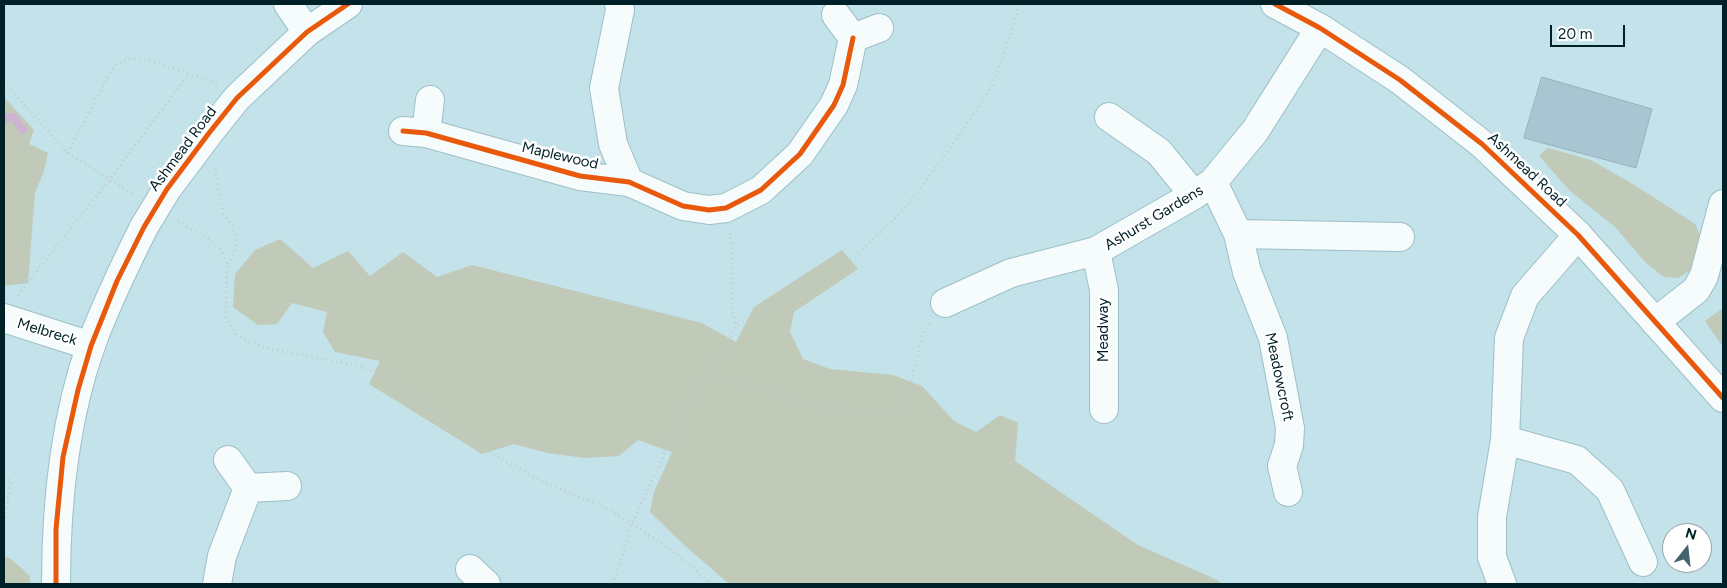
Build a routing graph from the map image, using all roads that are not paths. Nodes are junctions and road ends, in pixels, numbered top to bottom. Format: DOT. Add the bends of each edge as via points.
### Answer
graph roads {
  1 [pos="288,4"];
  2 [pos="348,4"];
  3 [pos="619,4"];
  4 [pos="1288,7"];
  5 [pos="836,15"];
  6 [pos="879,28"];
  7 [pos="1320,28"];
  8 [pos="307,32"];
  9 [pos="853,38"];
  10 [pos="430,100"];
  11 [pos="1109,117"];
  12 [pos="629,182"];
  13 [pos="1204,189"];
  14 [pos="1722,214"];
  15 [pos="1238,234"];
  16 [pos="1578,236"];
  17 [pos="1400,237"];
  18 [pos="1096,251"];
  19 [pos="945,303"];
  20 [pos="10,308"];
  21 [pos="1655,322"];
  22 [pos="91,346"];
  23 [pos="1723,398"];
  24 [pos="1104,409"];
  25 [pos="1505,440"];
  26 [pos="228,460"];
  27 [pos="287,486"];
  28 [pos="248,488"];
  29 [pos="1288,492"];
  30 [pos="1642,562"];
  31 [pos="56,584"];
  32 [pos="217,584"];
  33 [pos="1502,584"];
  1 -- 8 [label="street"];
  2 -- 8 [label="street, Ashmead Road"];
  3 -- 12 [label="street, Maplewood" via="604,88 613,144"];
  4 -- 7 [label="street, Ashmead Road"];
  5 -- 9 [label="street"];
  6 -- 9 [label="street"];
  7 -- 13 [label="street, Ashurst Gardens" via="1255,131"];
  7 -- 16 [label="street, Ashmead Road" via="1400,80 1482,144"];
  8 -- 22 [label="street, Ashmead Road, bridge" via="237,98 167,189 117,281"];
  9 -- 12 [label="street, Maplewood" via="843,85 834,105 800,154 761,190 726,208 709,210 683,206"];
  10 -- 12 [label="street, Maplewood" via="415,132 580,176"];
  11 -- 13 [label="street, Meadowcroft"];
  13 -- 15 [label="street, Meadowcroft"];
  13 -- 18 [label="street, Ashurst Gardens"];
  14 -- 21 [label="street" via="1704,276 1696,290"];
  15 -- 17 [label="street"];
  15 -- 29 [label="street, Meadowcroft" via="1247,272 1273,338 1290,428 1289,445 1282,466"];
  16 -- 21 [label="street, Ashmead Road"];
  16 -- 25 [label="street" via="1525,296 1509,338"];
  18 -- 19 [label="street, Ashurst Gardens" via="1011,273"];
  18 -- 24 [label="street, Meadway" via="1104,290"];
  20 -- 22 [label="street, Melbreck"];
  21 -- 23 [label="street, Ashmead Road"];
  22 -- 31 [label="street, Ashmead Road" via="64,458 56,528"];
  25 -- 30 [label="street" via="1577,460 1604,484 1610,490"];
  25 -- 33 [label="street" via="1492,517 1492,557"];
  26 -- 28 [label="street"];
  27 -- 28 [label="street"];
  28 -- 32 [label="street" via="222,556"];
}
